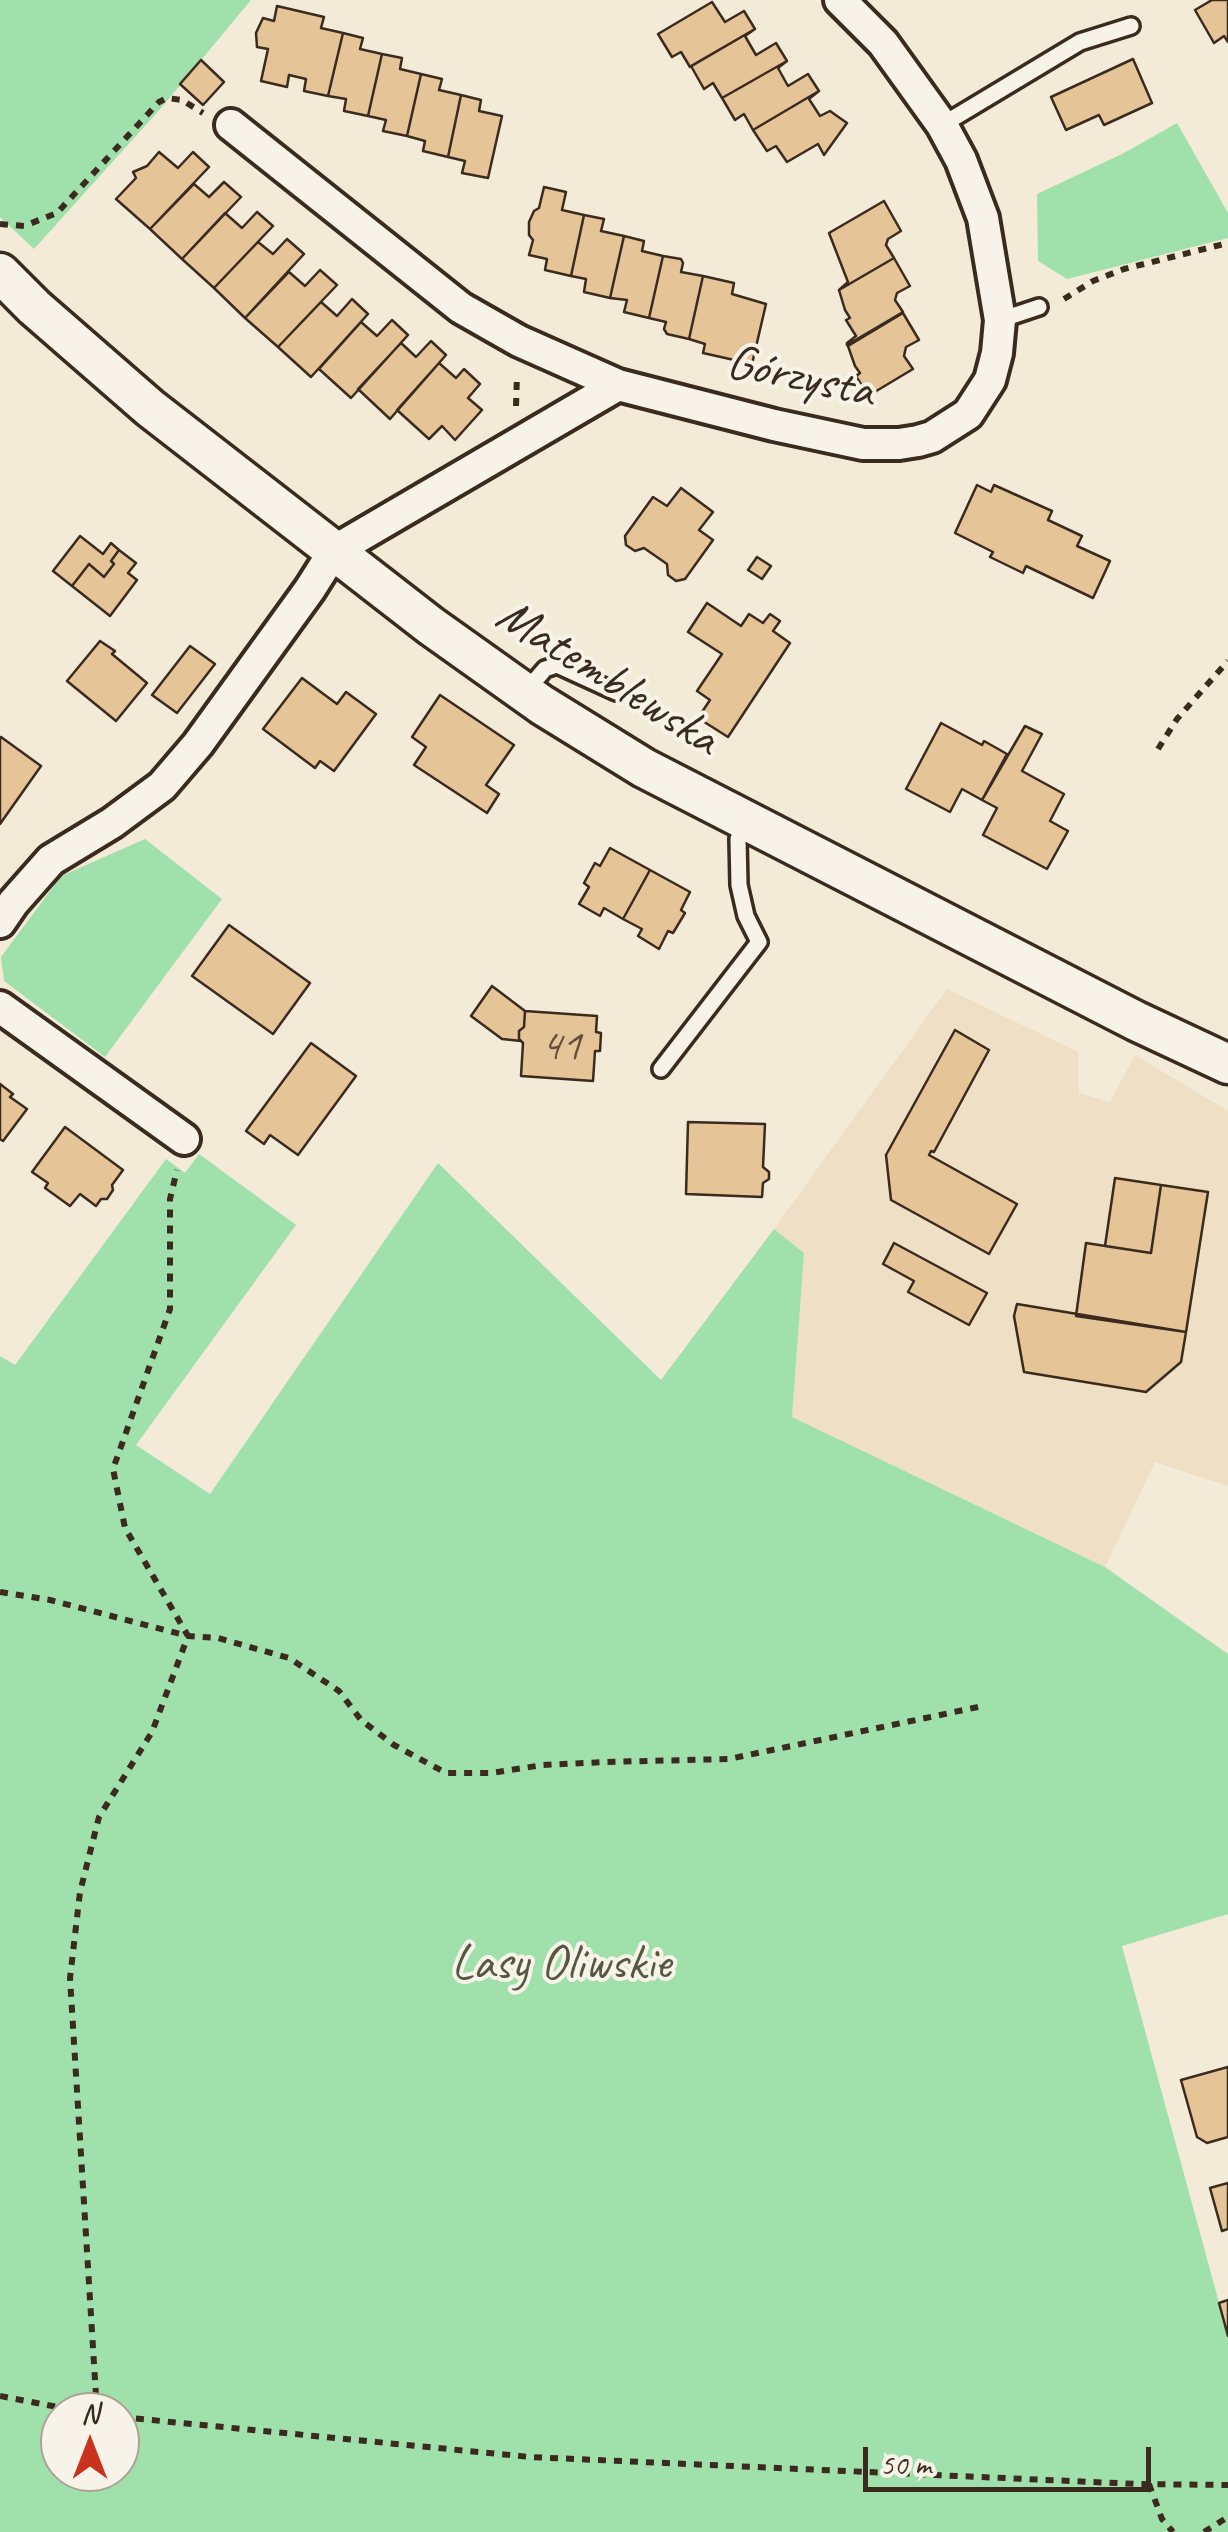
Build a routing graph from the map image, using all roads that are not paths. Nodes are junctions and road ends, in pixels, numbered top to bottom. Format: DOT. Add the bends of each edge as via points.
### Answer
graph roads {
  1 [pos="840,0"];
  2 [pos="1131,26"];
  3 [pos="231,124"];
  4 [pos="942,125"];
  5 [pos="0,274"];
  6 [pos="1039,307"];
  7 [pos="1000,320"];
  8 [pos="618,385"];
  9 [pos="334,551"];
  10 [pos="525,692"];
  11 [pos="616,692"];
  12 [pos="746,819"];
  13 [pos="0,922"];
  14 [pos="0,1007"];
  15 [pos="1228,1064"];
  16 [pos="661,1070"];
  17 [pos="184,1139"];
  1 -- 4 [label="street, Górzysta" via="883,44"];
  2 -- 4 [label="lane" via="1080,42"];
  3 -- 8 [label="street, Górzysta" via="461,308"];
  4 -- 7 [label="street, Górzysta" via="983,218"];
  5 -- 9 [label="street, Matemblewska" via="150,408"];
  6 -- 7 [label="lane"];
  7 -- 8 [label="street, Górzysta" via="990,380 968,414 932,436 899,444 863,444"];
  8 -- 9 [label="street"];
  9 -- 10 [label="street, Matemblewska"];
  9 -- 13 [label="street" via="162,786 51,860"];
  10 -- 11 [label="lane" via="545,669 557,666"];
  10 -- 12 [label="street, Matemblewska" via="644,768"];
  12 -- 15 [label="street, Matemblewska"];
  12 -- 16 [label="lane" via="738,839 739,885 759,942"];
  14 -- 17 [label="street"];
}
